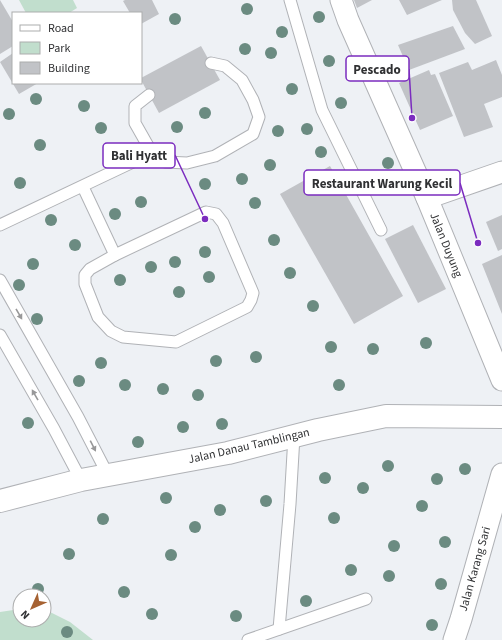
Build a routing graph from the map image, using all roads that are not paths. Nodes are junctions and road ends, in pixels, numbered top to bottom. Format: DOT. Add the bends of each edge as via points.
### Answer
graph roads {
  1 [pos="290,0"];
  2 [pos="341,0"];
  3 [pos="211,63"];
  4 [pos="149,95"];
  5 [pos="152,153"];
  6 [pos="502,172"];
  7 [pos="82,187"];
  8 [pos="427,198"];
  9 [pos="0,225"];
  10 [pos="381,230"];
  11 [pos="115,255"];
  12 [pos="0,280"];
  13 [pos="0,334"];
  14 [pos="502,380"];
  15 [pos="502,417"];
  16 [pos="294,436"];
  17 [pos="502,474"];
  18 [pos="108,475"];
  19 [pos="81,480"];
  20 [pos="0,501"];
  21 [pos="366,599"];
  22 [pos="279,629"];
  23 [pos="248,640"];
  24 [pos="454,640"];
  1 -- 10 [label="lane" via="322,110"];
  2 -- 8 [label="street, Jalan Duyung"];
  3 -- 5 [label="lane" via="225,66 242,80 259,117 253,134 216,156 187,163 165,162"];
  4 -- 5 [label="lane" via="135,106 135,123"];
  5 -- 7 [label="lane"];
  6 -- 8 [label="street"];
  7 -- 9 [label="lane"];
  7 -- 11 [label="lane"];
  8 -- 14 [label="street, Jalan Duyung"];
  11 -- 11 [label="lane" via="206,212 216,214 223,223 253,293 252,300 247,307 176,342 123,336 111,331 98,316 85,284 90,269"];
  12 -- 18 [label="lane, one-way"];
  19 -- 13 [label="lane, one-way"];
  15 -- 16 [label="street, Jalan Danau Tamblingan" via="386,416"];
  16 -- 18 [label="street, Jalan Danau Tamblingan" via="228,453"];
  16 -- 22 [label="lane"];
  17 -- 24 [label="street, Jalan Karang Sari"];
  18 -- 19 [label="street, Jalan Danau Tamblingan"];
  19 -- 20 [label="street, Jalan Danau Tamblingan"];
  21 -- 22 [label="lane"];
  22 -- 23 [label="lane"];
}
